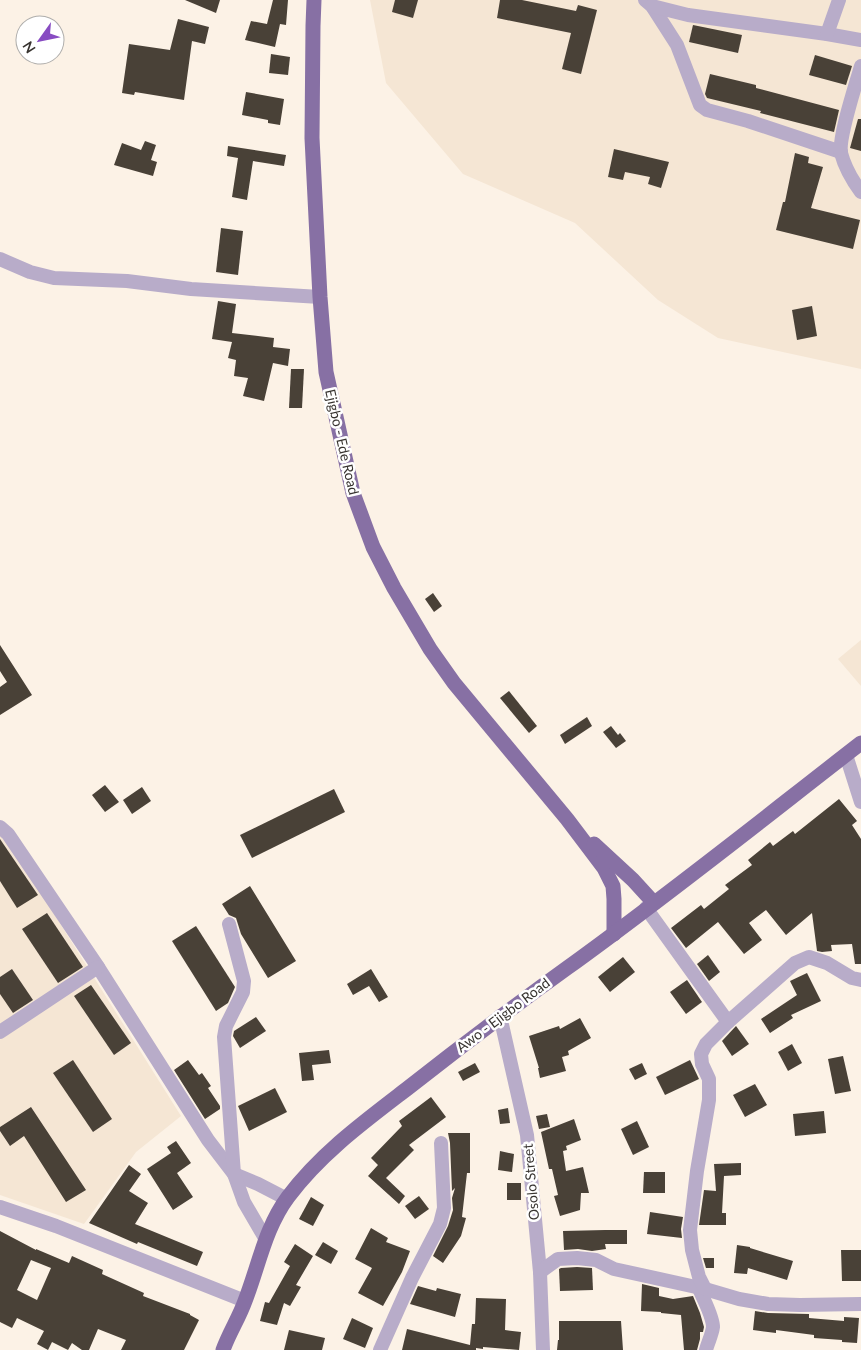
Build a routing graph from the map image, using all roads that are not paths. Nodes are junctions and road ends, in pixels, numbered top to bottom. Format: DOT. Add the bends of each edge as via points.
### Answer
graph roads {
  1 [pos="314,0"];
  2 [pos="839,0"];
  3 [pos="648,3"];
  4 [pos="827,34"];
  5 [pos="861,40"];
  6 [pos="861,66"];
  7 [pos="841,152"];
  8 [pos="861,192"];
  9 [pos="0,259"];
  10 [pos="320,297"];
  11 [pos="861,743"];
  12 [pos="846,755"];
  13 [pos="861,802"];
  14 [pos="568,819"];
  15 [pos="0,827"];
  16 [pos="650,906"];
  17 [pos="229,924"];
  18 [pos="614,934"];
  19 [pos="98,967"];
  20 [pos="861,980"];
  21 [pos="500,1016"];
  22 [pos="728,1022"];
  23 [pos="0,1032"];
  24 [pos="441,1143"];
  25 [pos="234,1174"];
  26 [pos="287,1198"];
  27 [pos="0,1207"];
  28 [pos="265,1238"];
  29 [pos="540,1272"];
  30 [pos="702,1289"];
  31 [pos="245,1301"];
  32 [pos="861,1304"];
  33 [pos="226,1349"];
  34 [pos="380,1350"];
  35 [pos="543,1350"];
  36 [pos="706,1350"];
  1 -- 10 [label="main road, Ejigbo - Ede Road" via="312,138"];
  2 -- 4 [label="street"];
  3 -- 4 [label="street" via="706,18"];
  3 -- 7 [label="street" via="677,45 700,105 707,110"];
  4 -- 5 [label="street"];
  6 -- 7 [label="street"];
  7 -- 8 [label="street" via="850,177"];
  9 -- 10 [label="street" via="54,278"];
  10 -- 14 [label="main road, Ejigbo - Ede Road" via="326,372 353,493 373,547 430,650"];
  11 -- 12 [label="main road, Awo - Ejigbo Road"];
  12 -- 13 [label="street"];
  12 -- 16 [label="main road, Awo - Ejigbo Road"];
  14 -- 16 [label="main road, Ejigbo - Ede Road" via="633,880"];
  14 -- 18 [label="main road, Ejigbo - Ede Road" via="610,878"];
  15 -- 19 [label="street" via="8,834"];
  16 -- 18 [label="main road, Awo - Ejigbo Road"];
  16 -- 22 [label="street"];
  17 -- 25 [label="street" via="244,982 224,1037"];
  18 -- 21 [label="main road, Awo - Ejigbo Road"];
  19 -- 23 [label="street"];
  19 -- 25 [label="street" via="208,1140"];
  20 -- 22 [label="street" via="809,957 795,963"];
  21 -- 26 [label="main road, Awo - Ejigbo Road" via="325,1155"];
  21 -- 29 [label="street, Osolo Street" via="527,1135"];
  22 -- 30 [label="street" via="706,1044 701,1054 709,1080 709,1100 690,1230"];
  24 -- 34 [label="street" via="444,1208 440,1224"];
  25 -- 26 [label="street"];
  25 -- 28 [label="street" via="244,1202"];
  26 -- 28 [label="main road, Awo - Ejigbo Road"];
  27 -- 31 [label="street" via="65,1229"];
  28 -- 31 [label="main road, Awo - Ejigbo Road"];
  29 -- 30 [label="street" via="558,1259 577,1258 596,1260 614,1269"];
  29 -- 35 [label="street, Osolo Street"];
  30 -- 32 [label="street" via="768,1304"];
  30 -- 36 [label="street" via="713,1325"];
  31 -- 33 [label="main road, Awo - Ejigbo Road"];
}
